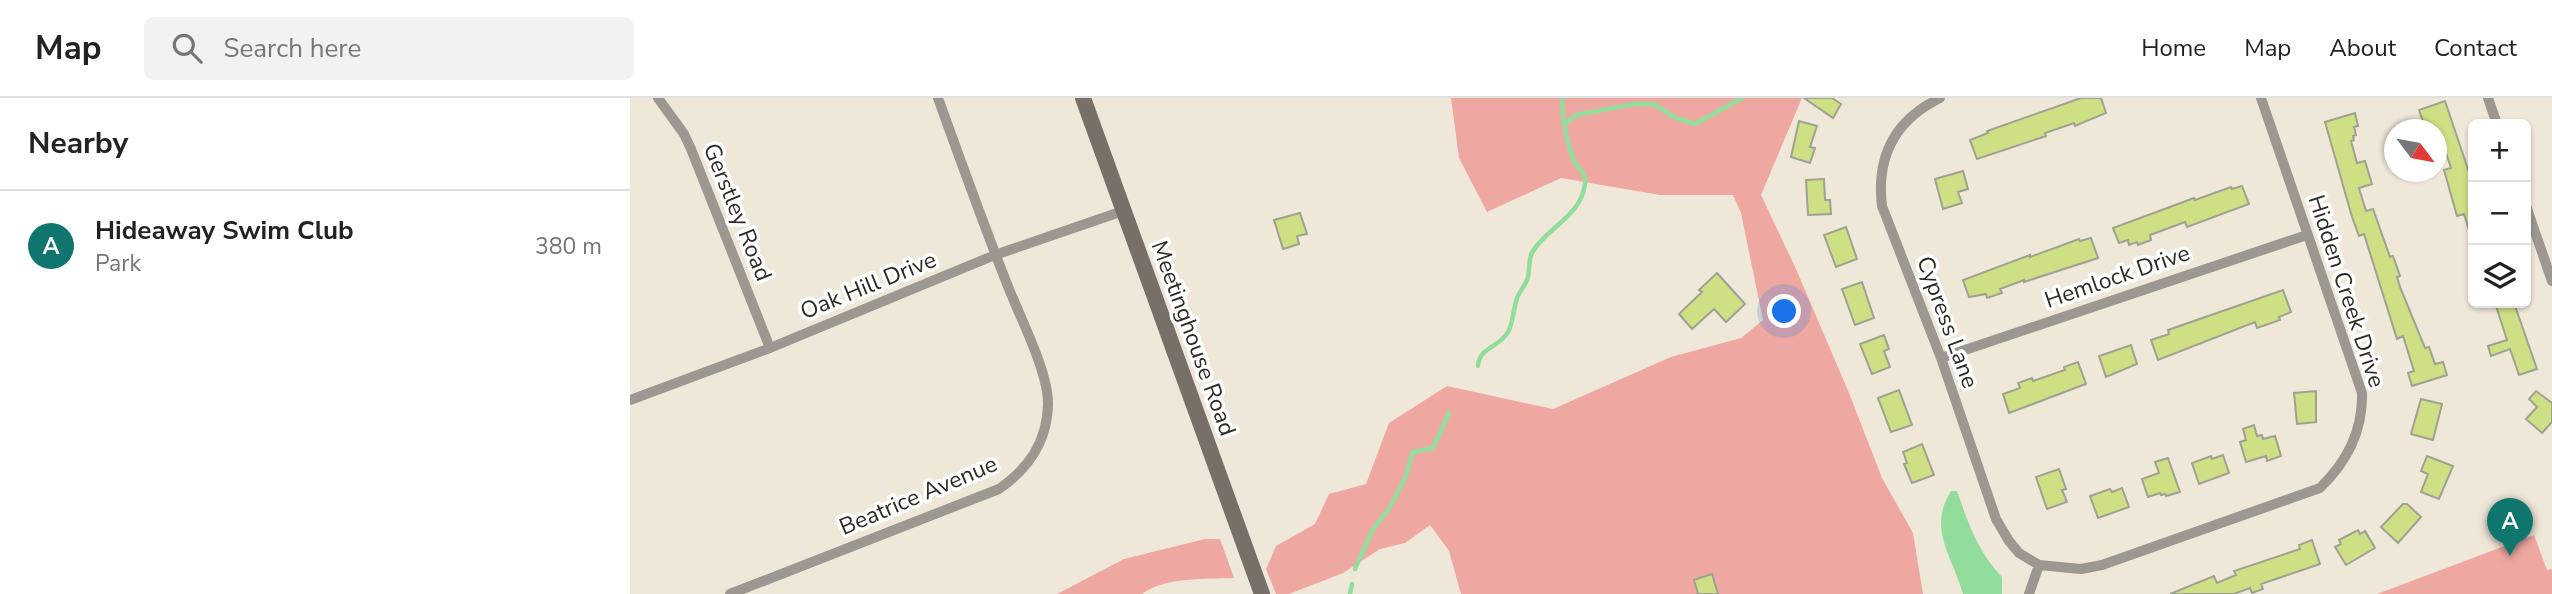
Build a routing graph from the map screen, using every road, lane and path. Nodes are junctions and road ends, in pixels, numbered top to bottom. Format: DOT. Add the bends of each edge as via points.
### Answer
graph roads {
  1 [pos="658,98"];
  2 [pos="938,98"];
  3 [pos="1083,98"];
  4 [pos="1940,98"];
  5 [pos="2261,98"];
  6 [pos="2488,98"];
  7 [pos="2495,119"];
  8 [pos="1123,211"];
  9 [pos="2531,220"];
  10 [pos="2307,235"];
  11 [pos="995,255"];
  12 [pos="2552,281"];
  13 [pos="770,348"];
  14 [pos="1941,358"];
  15 [pos="630,400"];
  16 [pos="2039,565"];
  17 [pos="730,594"];
  18 [pos="1262,594"];
  19 [pos="2029,594"];
  1 -- 13 [label="street, Gerstley Road" via="687,141"];
  2 -- 11 [label="street, Beatrice Avenue"];
  3 -- 8 [label="street, Meetinghouse Road"];
  4 -- 14 [label="street, Cypress Lane" via="1902,125 1891,142 1879,181 1882,206"];
  5 -- 10 [label="street, Hidden Creek Drive"];
  6 -- 7 [label="street"];
  8 -- 11 [label="street, Oak Hill Drive"];
  8 -- 18 [label="street, Meetinghouse Road"];
  9 -- 12 [label="street"];
  10 -- 14 [label="street, Hemlock Drive"];
  10 -- 16 [label="street, Hidden Creek Drive" via="2361,393 2359,427 2346,460 2320,488 2102,565 2081,569"];
  11 -- 13 [label="street, Oak Hill Drive"];
  11 -- 17 [label="street, Beatrice Avenue" via="1048,392 1043,435 1030,462 999,489"];
  13 -- 15 [label="street, Oak Hill Drive"];
  14 -- 16 [label="street, Cypress Lane" via="1996,519 2019,553"];
  16 -- 19 [label="street"];
}
